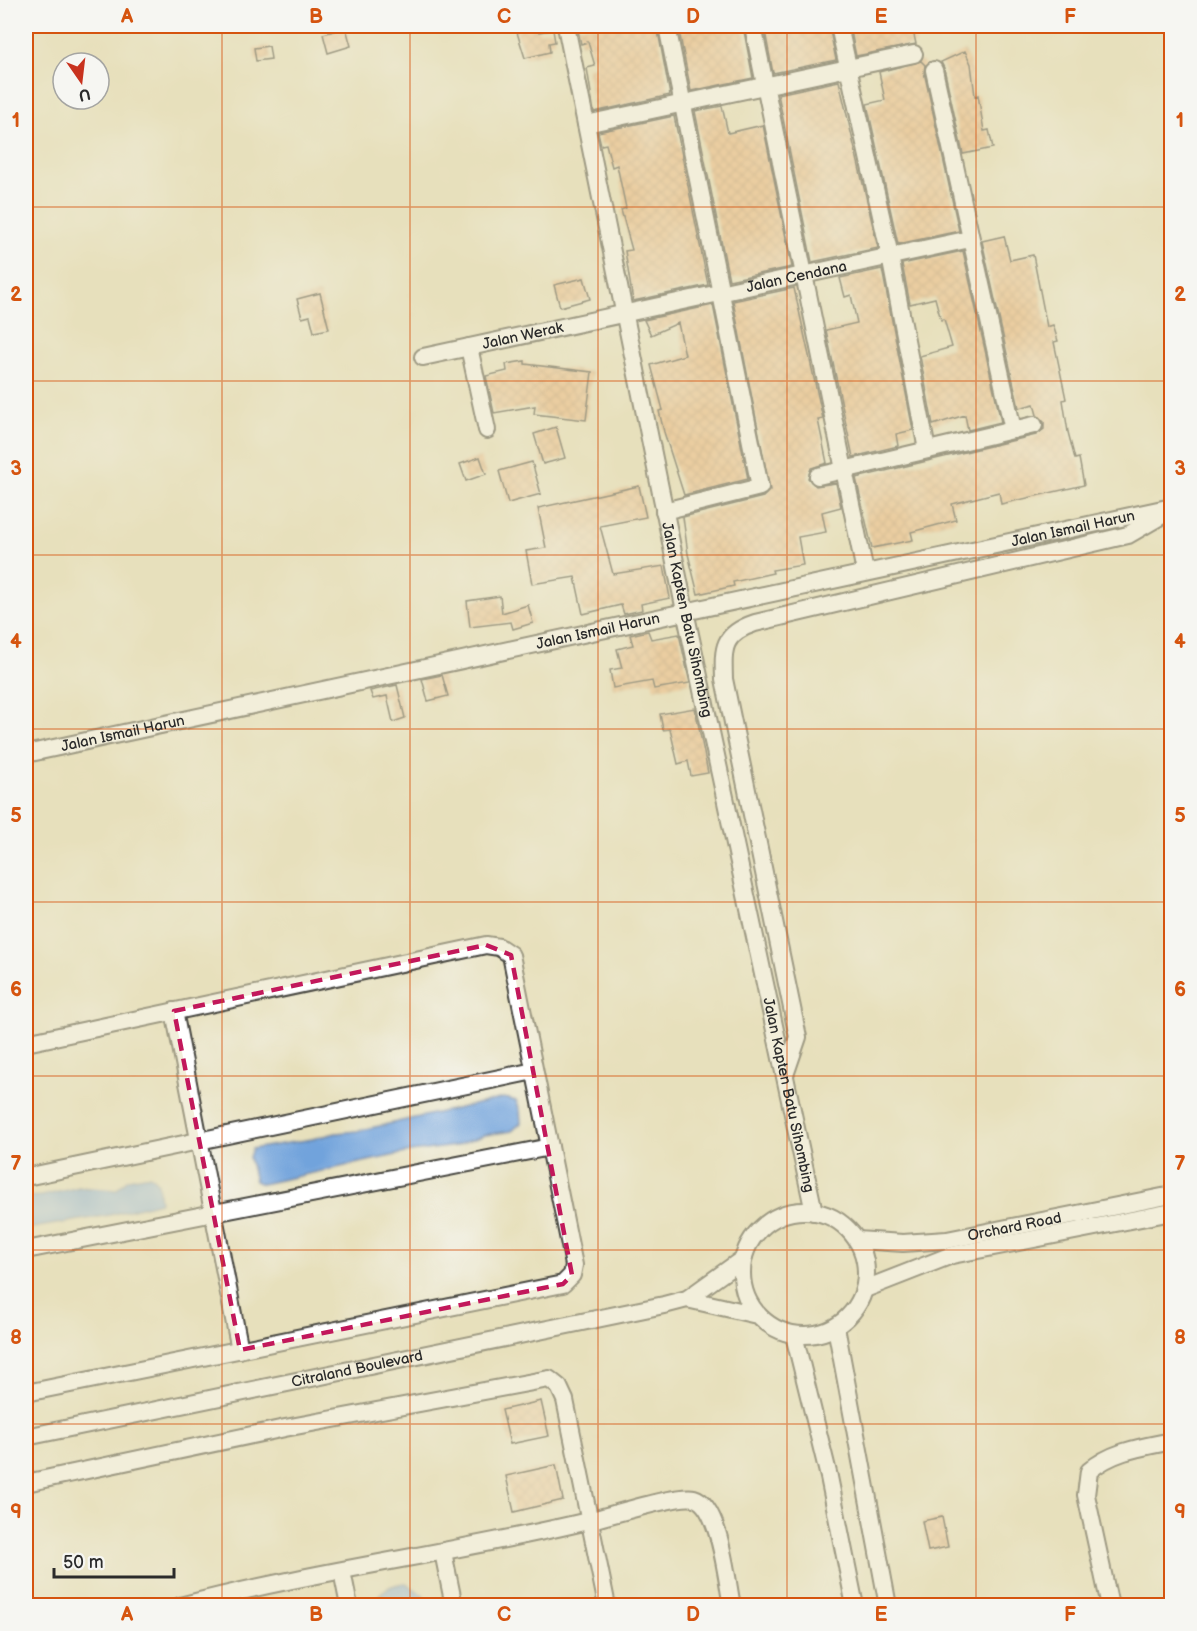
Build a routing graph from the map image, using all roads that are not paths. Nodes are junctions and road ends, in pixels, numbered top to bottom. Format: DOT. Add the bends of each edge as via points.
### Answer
graph roads {
  1 [pos="566,26"];
  2 [pos="667,26"];
  3 [pos="753,26"];
  4 [pos="839,26"];
  5 [pos="914,54"];
  6 [pos="847,68"];
  7 [pos="934,70"];
  8 [pos="765,85"];
  9 [pos="682,102"];
  10 [pos="586,124"];
  11 [pos="970,239"];
  12 [pos="890,256"];
  13 [pos="803,275"];
  14 [pos="721,293"];
  15 [pos="624,314"];
  16 [pos="469,347"];
  17 [pos="423,357"];
  18 [pos="1034,425"];
  19 [pos="487,430"];
  20 [pos="1013,430"];
  21 [pos="927,450"];
  22 [pos="842,470"];
  23 [pos="818,476"];
  24 [pos="1172,508"];
  25 [pos="664,511"];
  26 [pos="865,572"];
  27 [pos="685,611"];
  28 [pos="26,754"];
  29 [pos="174,1011"];
  30 [pos="26,1043"];
  31 [pos="534,1071"];
  32 [pos="785,1075"];
  33 [pos="199,1140"];
  34 [pos="550,1147"];
  35 [pos="26,1177"];
  36 [pos="1172,1195"];
  37 [pos="814,1212"];
  38 [pos="1172,1212"];
  39 [pos="213,1213"];
  40 [pos="857,1240"];
  41 [pos="26,1250"];
  42 [pos="744,1258"];
  43 [pos="865,1289"];
  44 [pos="687,1299"];
  45 [pos="757,1315"];
  46 [pos="836,1327"];
  47 [pos="794,1335"];
  48 [pos="240,1350"];
  49 [pos="26,1393"];
  50 [pos="26,1437"];
  51 [pos="1172,1441"];
  52 [pos="26,1483"];
  53 [pos="588,1521"];
  54 [pos="443,1552"];
  55 [pos="342,1571"];
  56 [pos="214,1601"];
  57 [pos="180,1605"];
  58 [pos="349,1605"];
  59 [pos="454,1605"];
  60 [pos="607,1605"];
  61 [pos="732,1605"];
  62 [pos="855,1605"];
  63 [pos="888,1605"];
  64 [pos="1110,1605"];
  1 -- 10 [label="street, Jalan Kapten Batu Sihombing"];
  2 -- 9 [label="street"];
  3 -- 8 [label="street"];
  4 -- 6 [label="street"];
  5 -- 6 [label="street"];
  6 -- 8 [label="street"];
  6 -- 12 [label="street"];
  7 -- 11 [label="street"];
  8 -- 9 [label="street"];
  8 -- 13 [label="street"];
  9 -- 10 [label="street"];
  9 -- 14 [label="street"];
  10 -- 15 [label="street, Jalan Kapten Batu Sihombing"];
  11 -- 12 [label="street, Jalan Cendana"];
  11 -- 20 [label="street"];
  12 -- 13 [label="street, Jalan Cendana"];
  12 -- 21 [label="street"];
  13 -- 14 [label="street, Jalan Cendana"];
  13 -- 22 [label="street"];
  14 -- 15 [label="street, Jalan Cendana"];
  14 -- 25 [label="street" via="760,487"];
  15 -- 16 [label="street, Jalan Werak"];
  15 -- 25 [label="street, Jalan Kapten Batu Sihombing"];
  16 -- 17 [label="street, Jalan Werak"];
  16 -- 19 [label="street"];
  18 -- 20 [label="street"];
  20 -- 21 [label="street"];
  21 -- 22 [label="street"];
  22 -- 23 [label="street"];
  22 -- 26 [label="street"];
  24 -- 26 [label="street, Jalan Ismail Harun"];
  24 -- 32 [label="street" via="1128,535 755,623 737,629 729,638 723,653 724,679 798,1037"];
  25 -- 27 [label="street, Jalan Kapten Batu Sihombing"];
  26 -- 27 [label="street, Jalan Ismail Harun"];
  27 -- 28 [label="street, Jalan Ismail Harun"];
  27 -- 32 [label="street, Jalan Kapten Batu Sihombing"];
  29 -- 30 [label="street"];
  29 -- 31 [label="street" via="486,945 499,947 511,955"];
  29 -- 33 [label="street"];
  31 -- 33 [label="street"];
  31 -- 34 [label="street"];
  32 -- 37 [label="street, Jalan Kapten Batu Sihombing"];
  33 -- 35 [label="street"];
  33 -- 39 [label="street"];
  34 -- 39 [label="street"];
  34 -- 48 [label="street" via="574,1265 572,1275 563,1284"];
  36 -- 40 [label="street, Orchard Road" via="947,1240"];
  37 -- 40 [label="street" via="838,1221"];
  37 -- 42 [label="street" via="792,1213 770,1221 754,1238"];
  38 -- 43 [label="street, Orchard Road" via="952,1255"];
  39 -- 41 [label="street"];
  39 -- 48 [label="street"];
  40 -- 43 [label="street" via="866,1263"];
  42 -- 44 [label="street, Citraland Boulevard"];
  42 -- 45 [label="street" via="743,1288"];
  43 -- 46 [label="street" via="854,1311"];
  44 -- 45 [label="street, Citraland Boulevard"];
  44 -- 50 [label="street, Citraland Boulevard"];
  45 -- 47 [label="street"];
  46 -- 47 [label="street" via="815,1335"];
  46 -- 63 [label="street"];
  47 -- 62 [label="street" via="830,1477"];
  48 -- 49 [label="street"];
  51 -- 64 [label="street" via="1102,1459 1089,1471 1086,1495"];
  52 -- 53 [label="street" via="285,1428 549,1379 559,1387 565,1400"];
  53 -- 54 [label="street"];
  53 -- 60 [label="street"];
  53 -- 61 [label="street" via="694,1498 714,1518"];
  54 -- 55 [label="street"];
  54 -- 59 [label="street"];
  55 -- 56 [label="street"];
  55 -- 58 [label="street"];
  56 -- 57 [label="street"];
}
